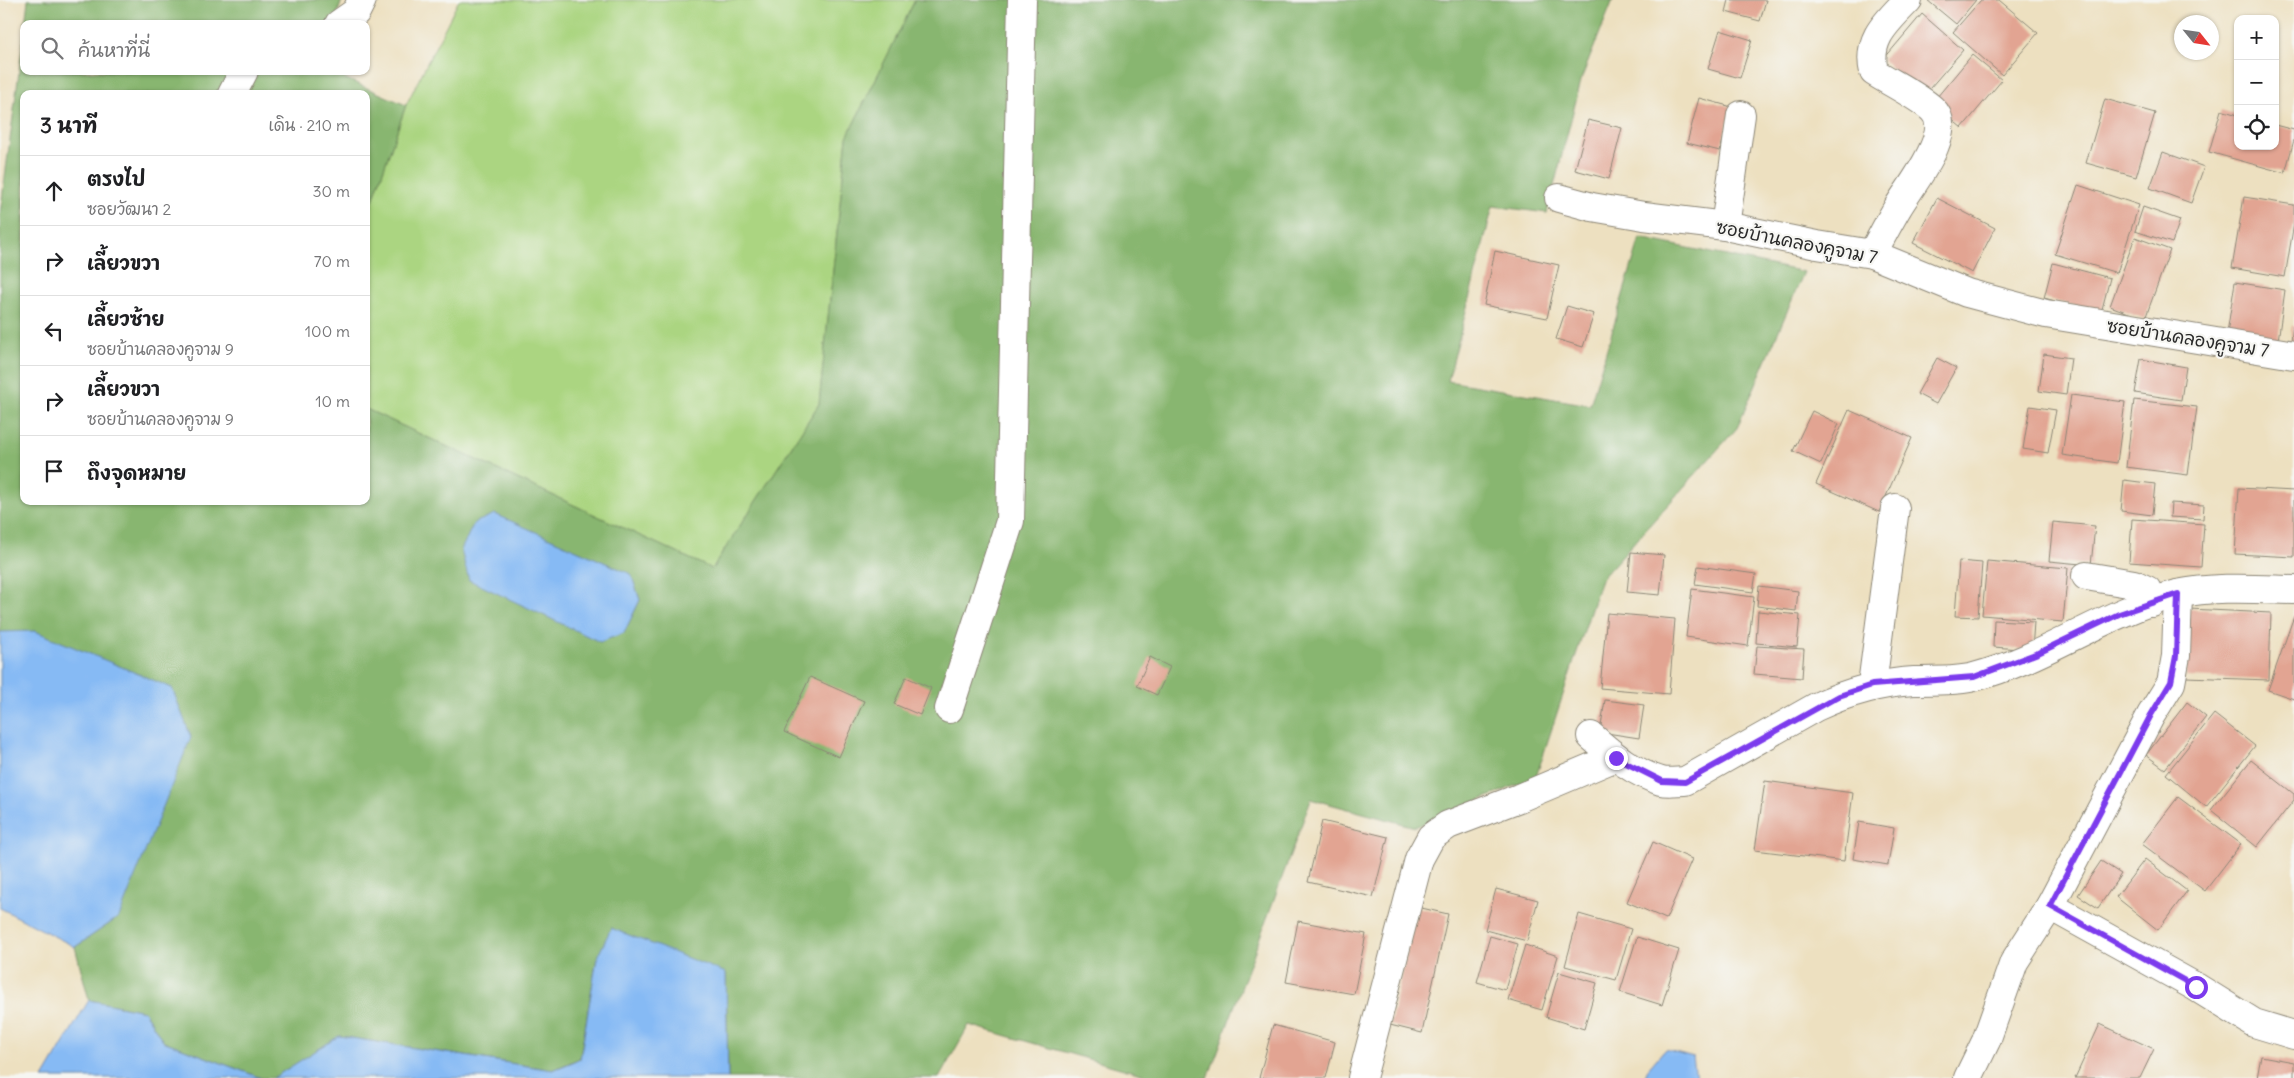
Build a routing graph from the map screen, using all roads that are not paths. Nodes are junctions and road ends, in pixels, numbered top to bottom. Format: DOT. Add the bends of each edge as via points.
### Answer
graph roads {
  1 [pos="362,0"];
  2 [pos="1022,0"];
  3 [pos="1908,0"];
  4 [pos="345,20"];
  5 [pos="242,75"];
  6 [pos="234,90"];
  7 [pos="1741,115"];
  8 [pos="1559,198"];
  9 [pos="1725,226"];
  10 [pos="1872,254"];
  11 [pos="2294,355"];
  12 [pos="1895,508"];
  13 [pos="2086,576"];
  14 [pos="2294,590"];
  15 [pos="2178,594"];
  16 [pos="2152,602"];
  17 [pos="1872,685"];
  18 [pos="950,709"];
  19 [pos="1591,736"];
  20 [pos="1616,758"];
  21 [pos="2050,906"];
  22 [pos="2294,1035"];
  23 [pos="1362,1078"];
  24 [pos="1968,1078"];
  1 -- 4 [label="street" via="356,12"];
  2 -- 18 [label="street" via="1010,522"];
  3 -- 10 [label="street" via="1885,25 1873,44 1870,59 1874,72 1934,109 1939,122 1937,137 1929,160"];
  5 -- 6 [label="street"];
  7 -- 9 [label="street"];
  8 -- 9 [label="street, ซอยบ้านคลองคูจาม 7" via="1644,216"];
  9 -- 10 [label="street, ซอยบ้านคลองคูจาม 7"];
  10 -- 11 [label="street, ซอยบ้านคลองคูจาม 7" via="1967,293 2046,314"];
  12 -- 17 [label="street"];
  13 -- 16 [label="street" via="2134,584 2147,590"];
  14 -- 15 [label="street" via="2224,589"];
  15 -- 16 [label="street"];
  15 -- 21 [label="street" via="2176,656 2171,682"];
  16 -- 17 [label="street" via="2119,614 2038,653 1974,677"];
  17 -- 20 [label="street" via="1816,707 1685,782 1662,781"];
  19 -- 20 [label="street"];
  20 -- 23 [label="street" via="1448,825 1431,837 1419,859"];
  21 -- 22 [label="street" via="2254,1022"];
  21 -- 24 [label="street" via="2014,962 1986,1041"];
}
